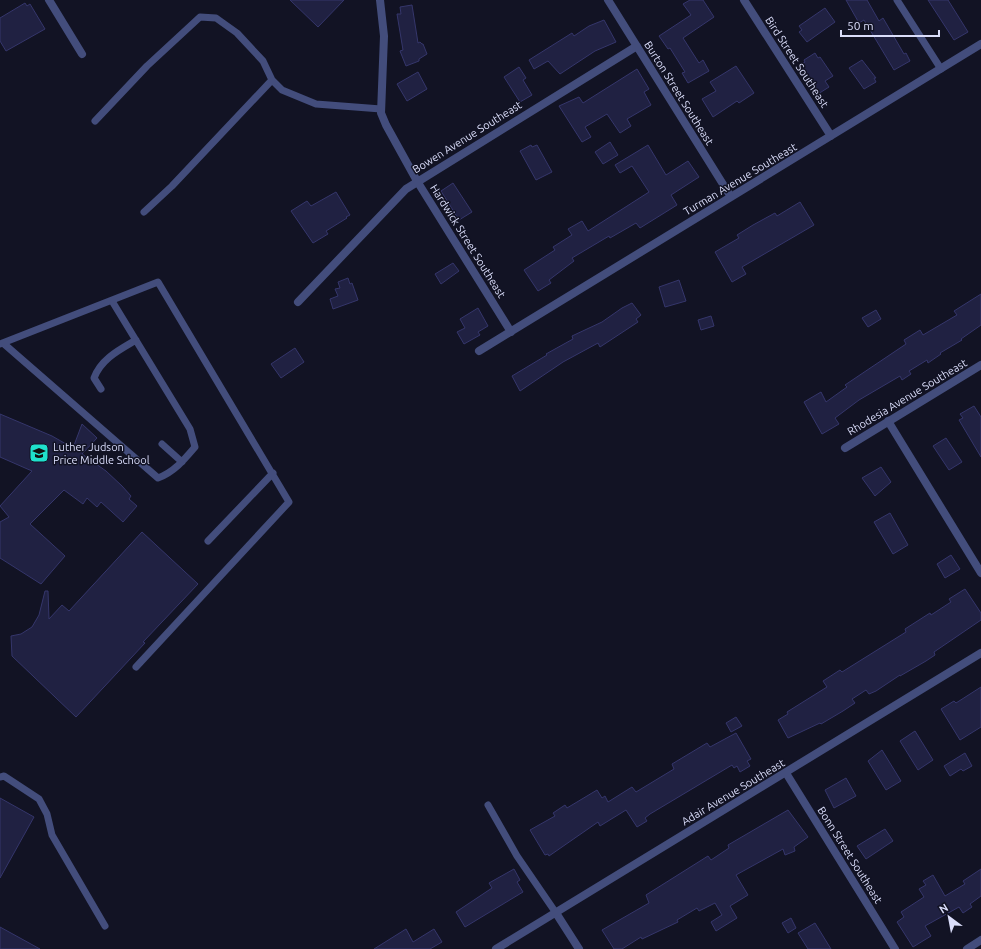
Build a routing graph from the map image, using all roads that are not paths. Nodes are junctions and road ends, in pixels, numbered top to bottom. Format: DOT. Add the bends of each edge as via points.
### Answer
graph roads {
  1 [pos="49,0"];
  2 [pos="380,0"];
  3 [pos="608,0"];
  4 [pos="744,0"];
  5 [pos="897,0"];
  6 [pos="981,44"];
  7 [pos="637,46"];
  8 [pos="82,54"];
  9 [pos="941,69"];
  10 [pos="272,80"];
  11 [pos="381,109"];
  12 [pos="96,121"];
  13 [pos="831,136"];
  14 [pos="417,181"];
  15 [pos="731,197"];
  16 [pos="144,212"];
  17 [pos="112,301"];
  18 [pos="298,302"];
  19 [pos="511,332"];
  20 [pos="136,340"];
  21 [pos="2,343"];
  22 [pos="479,351"];
  23 [pos="981,366"];
  24 [pos="101,389"];
  25 [pos="888,421"];
  26 [pos="162,444"];
  27 [pos="845,448"];
  28 [pos="182,462"];
  29 [pos="273,473"];
  30 [pos="208,541"];
  31 [pos="981,573"];
  32 [pos="981,653"];
  33 [pos="136,667"];
  34 [pos="786,772"];
  35 [pos="0,778"];
  36 [pos="488,805"];
  37 [pos="556,913"];
  38 [pos="106,926"];
  39 [pos="981,940"];
  40 [pos="496,949"];
  41 [pos="578,949"];
  42 [pos="895,949"];
  43 [pos="967,949"];
  1 -- 8 [label="street"];
  2 -- 11 [label="street, Hardwick Street Southeast" via="384,36"];
  3 -- 7 [label="street, Burton Street Southeast"];
  4 -- 13 [label="street, Bird Street Southeast"];
  5 -- 9 [label="lane"];
  6 -- 9 [label="street, Turman Avenue Southeast"];
  7 -- 14 [label="street, Bowen Avenue Southeast"];
  7 -- 15 [label="street, Burton Street Southeast"];
  9 -- 13 [label="street, Turman Avenue Southeast"];
  10 -- 11 [label="lane" via="282,90 316,104"];
  10 -- 12 [label="lane" via="263,61 237,33 216,18 200,17 147,66"];
  10 -- 16 [label="lane" via="172,186"];
  11 -- 14 [label="street, Hardwick Street Southeast" via="386,125"];
  13 -- 15 [label="street, Turman Avenue Southeast"];
  14 -- 18 [label="street, Bowen Avenue Southeast" via="406,189"];
  14 -- 19 [label="street, Hardwick Street Southeast"];
  15 -- 19 [label="street, Turman Avenue Southeast"];
  17 -- 20 [label="lane"];
  17 -- 21 [label="lane"];
  17 -- 29 [label="lane" via="158,282"];
  19 -- 22 [label="street, Turman Avenue Southeast"];
  20 -- 24 [label="lane" via="109,356 97,369 94,378"];
  20 -- 28 [label="lane" via="190,429 195,447"];
  21 -- 28 [label="lane" via="158,478 169,474"];
  23 -- 25 [label="street, Rhodesia Avenue Southeast"];
  25 -- 27 [label="street, Rhodesia Avenue Southeast"];
  25 -- 31 [label="street"];
  26 -- 28 [label="lane"];
  29 -- 30 [label="lane"];
  29 -- 33 [label="lane" via="289,502"];
  32 -- 34 [label="street, Adair Avenue Southeast"];
  34 -- 37 [label="street, Adair Avenue Southeast"];
  34 -- 42 [label="street, Bonn Street Southeast"];
  35 -- 38 [label="lane" via="4,776 39,799 47,814 52,835"];
  36 -- 37 [label="lane" via="517,856"];
  37 -- 40 [label="street, Adair Avenue Southeast"];
  37 -- 41 [label="street"];
  39 -- 43 [label="street"];
}
